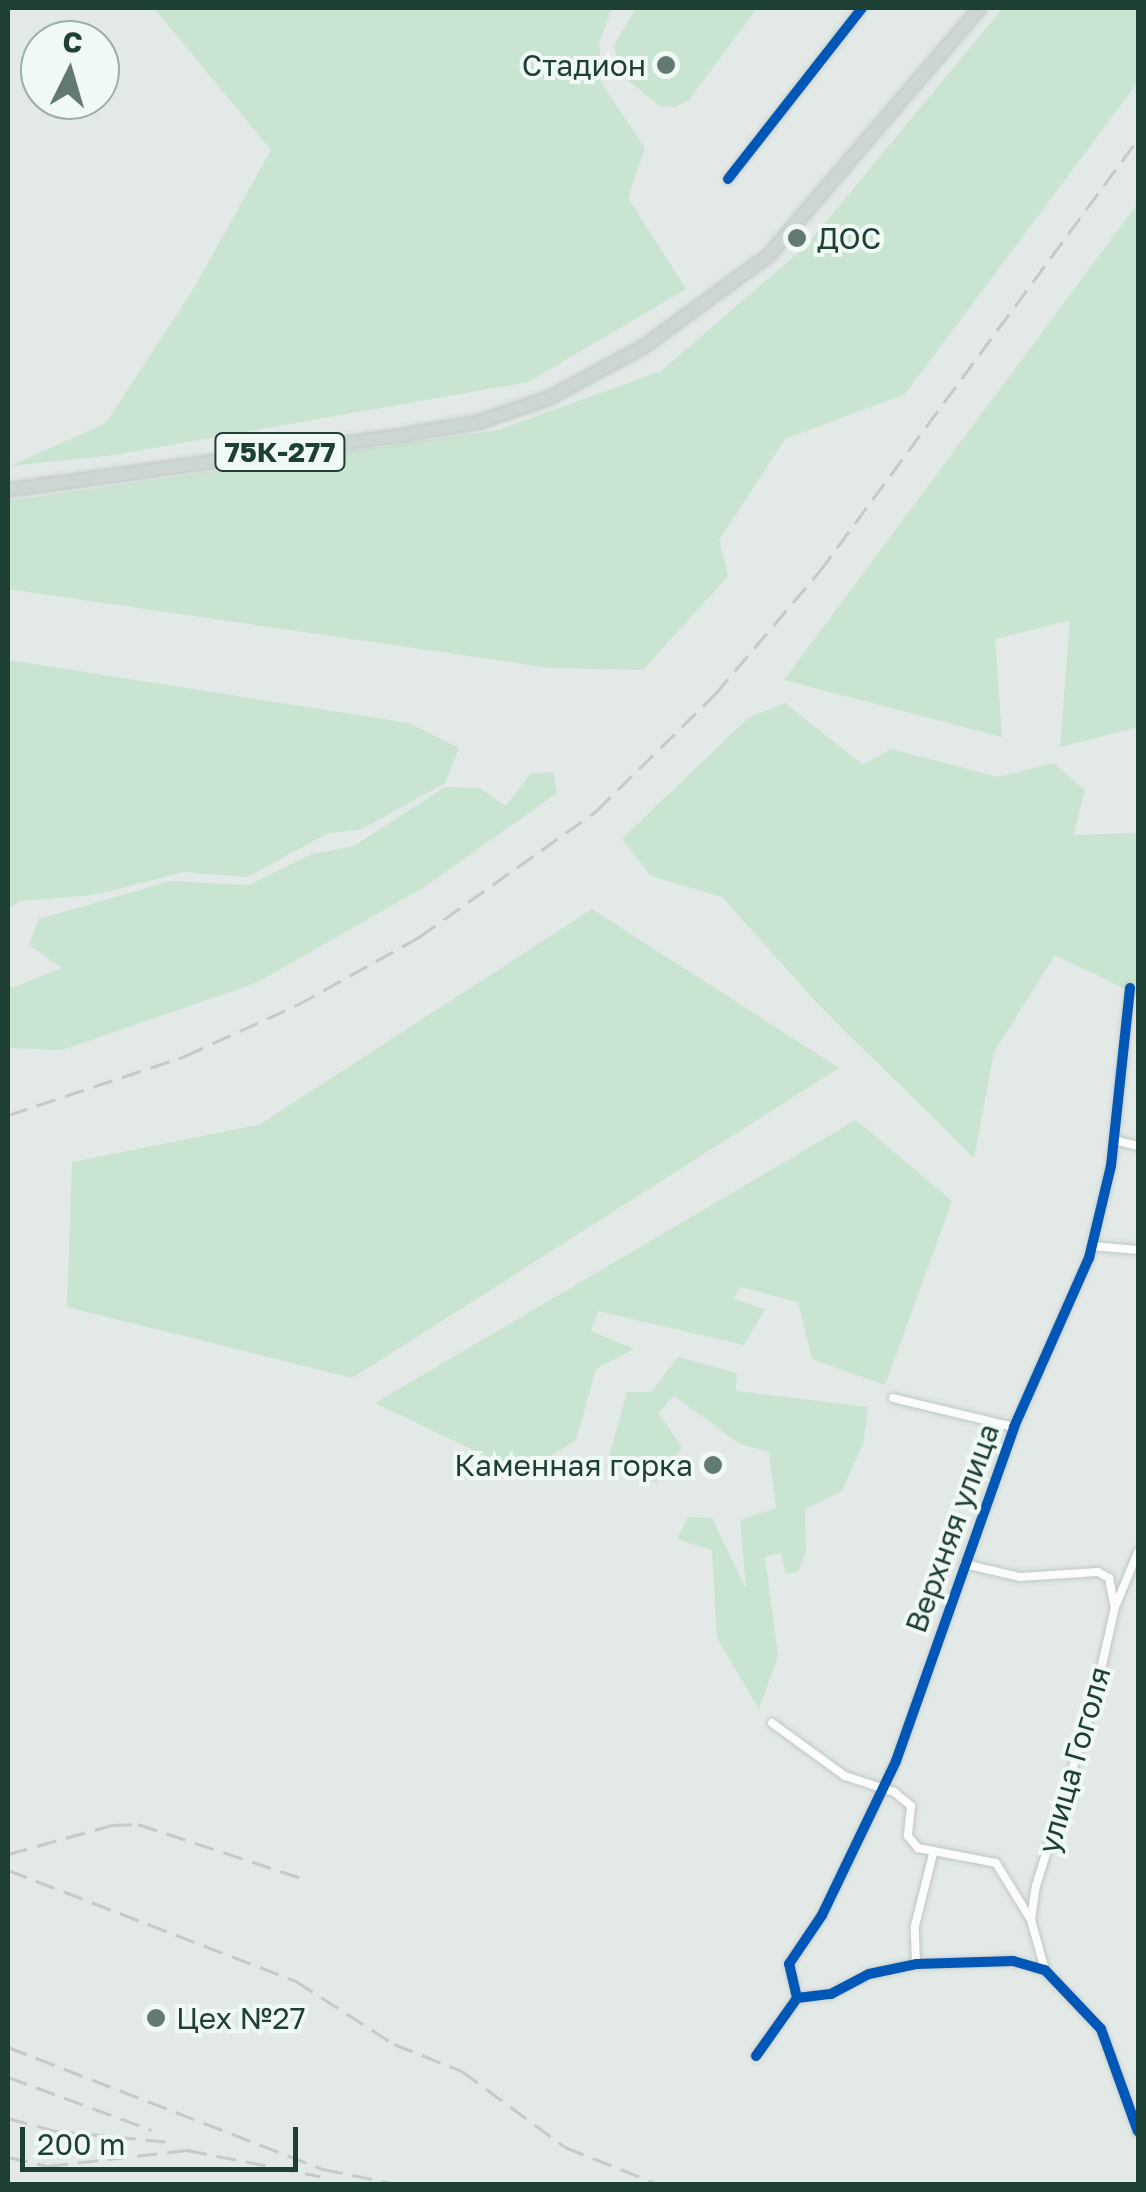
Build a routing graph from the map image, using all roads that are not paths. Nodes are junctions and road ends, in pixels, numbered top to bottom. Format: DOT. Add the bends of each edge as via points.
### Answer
graph roads {
  1 [pos="862,8"];
  2 [pos="980,8"];
  3 [pos="728,179"];
  4 [pos="8,490"];
  5 [pos="1130,988"];
  6 [pos="1114,1140"];
  7 [pos="1138,1146"];
  8 [pos="1092,1246"];
  9 [pos="1138,1250"];
  10 [pos="893,1398"];
  11 [pos="1014,1427"];
  12 [pos="1138,1552"];
  13 [pos="964,1564"];
  14 [pos="1114,1608"];
  15 [pos="772,1723"];
  16 [pos="881,1789"];
  17 [pos="933,1854"];
  18 [pos="1031,1920"];
  19 [pos="916,1964"];
  20 [pos="1045,1970"];
  21 [pos="796,1998"];
  22 [pos="756,2056"];
  23 [pos="1138,2132"];
  1 -- 3 [label="street"];
  2 -- 4 [label="main road, 75К-277" via="768,256 643,347 549,398 478,422 409,434"];
  5 -- 6 [label="street, Верхняя улица"];
  6 -- 7 [label="street"];
  6 -- 8 [label="street, Верхняя улица"];
  8 -- 9 [label="street"];
  8 -- 11 [label="street, Верхняя улица" via="1048,1362"];
  10 -- 11 [label="street"];
  11 -- 13 [label="street, Верхняя улица"];
  12 -- 14 [label="street, улица Гоголя"];
  13 -- 14 [label="street" via="991,1575 1098,1572 1109,1578"];
  13 -- 16 [label="street, Верхняя улица"];
  14 -- 18 [label="street, улица Гоголя"];
  15 -- 16 [label="street" via="811,1756"];
  16 -- 17 [label="street" via="911,1806 908,1836"];
  16 -- 21 [label="street, Верхняя улица" via="822,1915 788,1964"];
  17 -- 18 [label="street" via="956,1851 996,1863"];
  17 -- 19 [label="street" via="915,1926"];
  18 -- 20 [label="street"];
  19 -- 20 [label="street" via="1013,1961"];
  19 -- 21 [label="street" via="869,1974 831,1994"];
  20 -- 23 [label="street" via="1100,2029"];
  21 -- 22 [label="street"];
}
